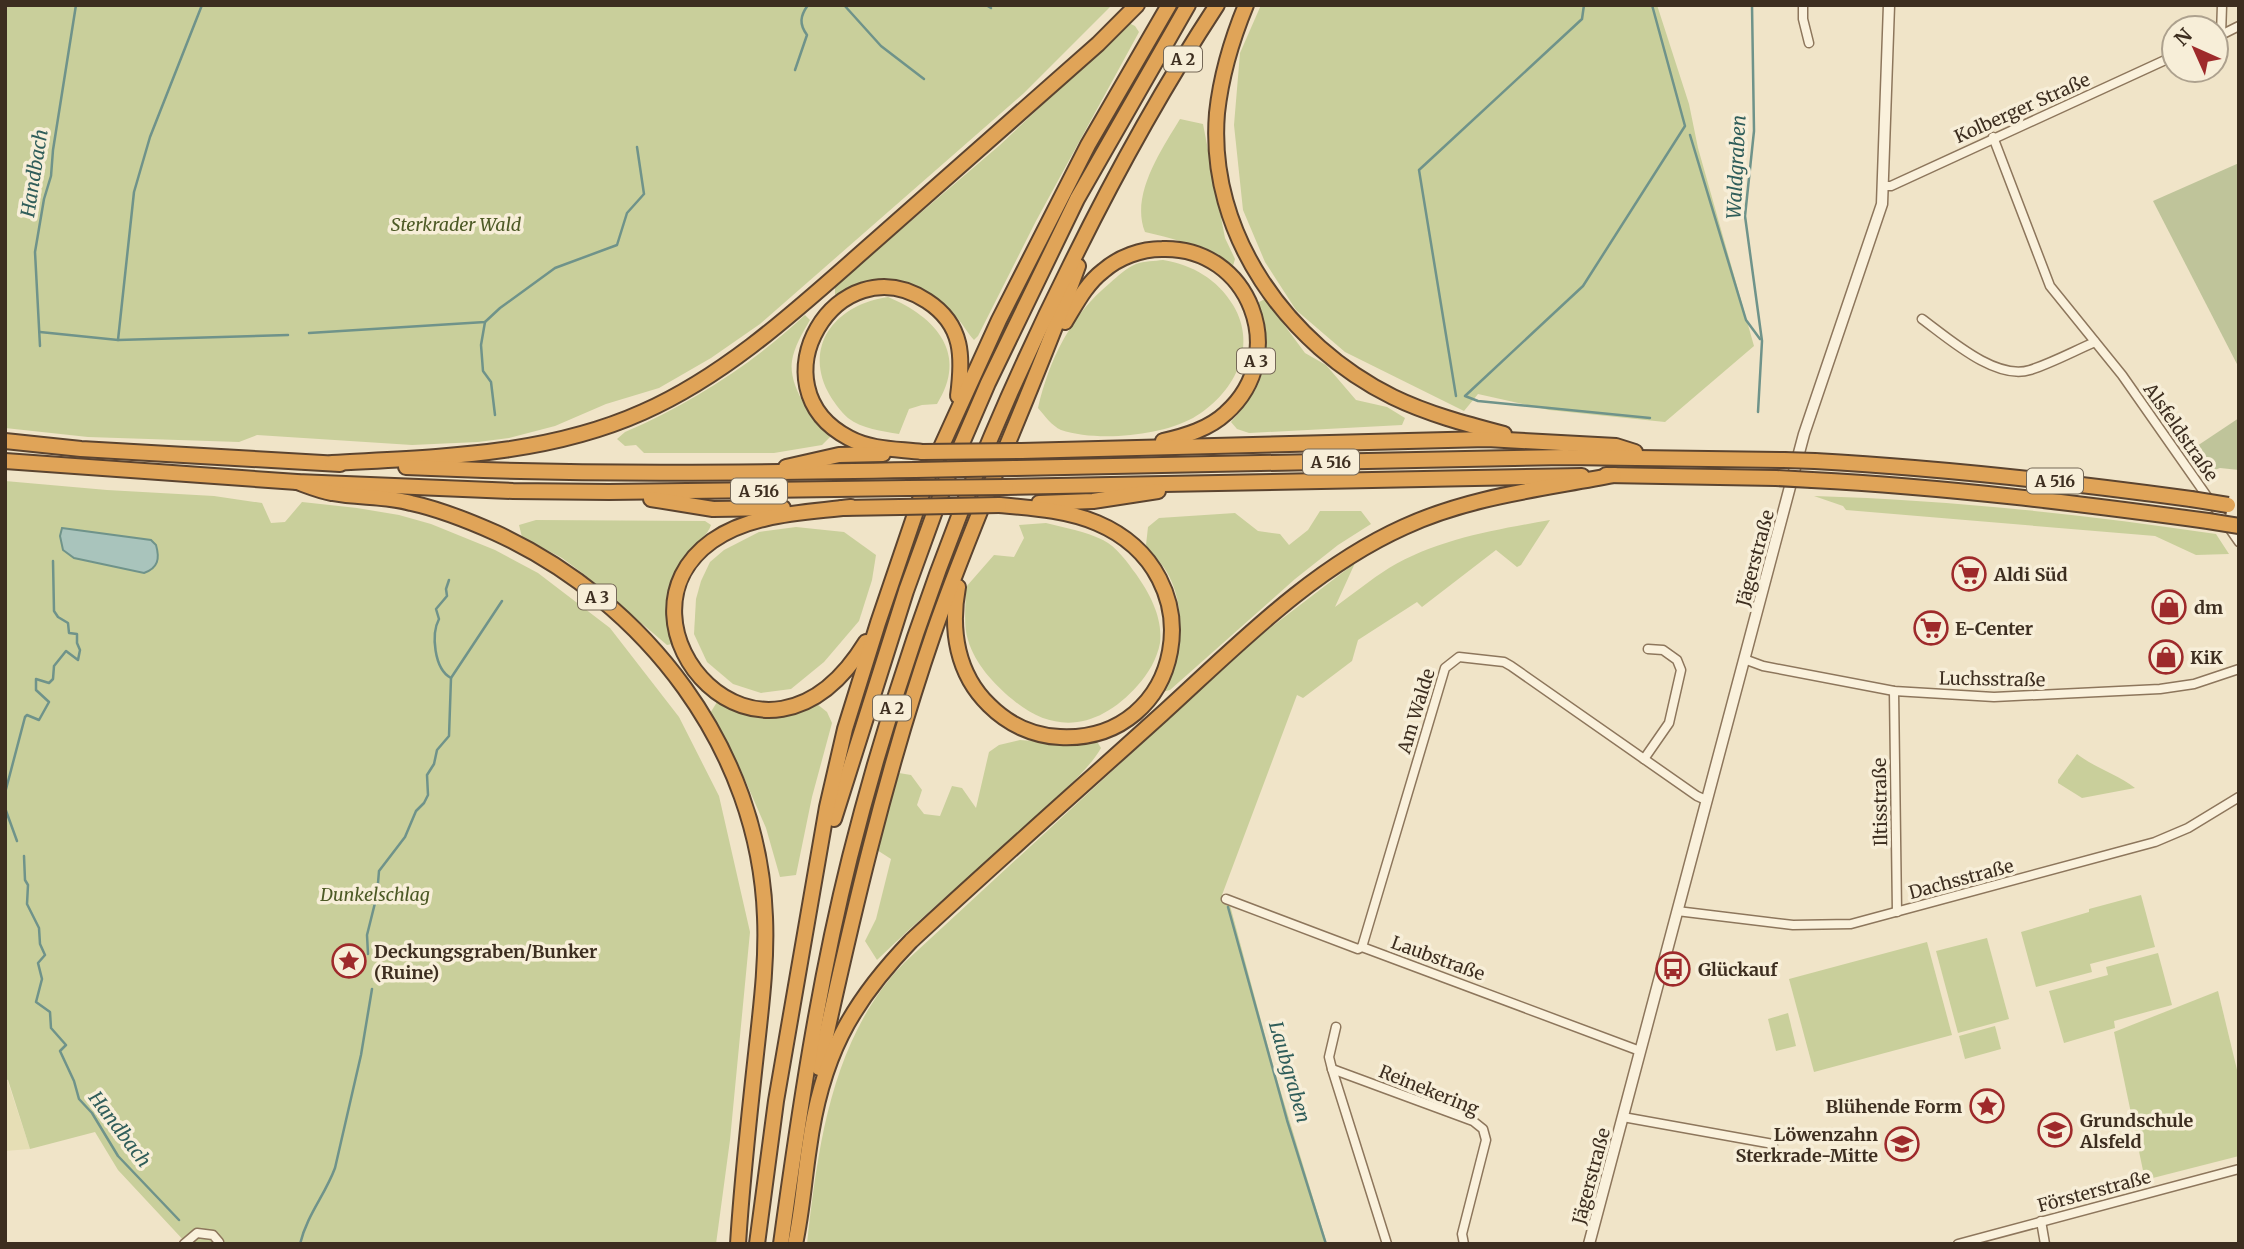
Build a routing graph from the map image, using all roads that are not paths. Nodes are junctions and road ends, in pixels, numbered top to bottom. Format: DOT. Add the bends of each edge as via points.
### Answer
graph roads {
  1 [pos="1138,5"];
  2 [pos="1169,5"];
  3 [pos="1188,5"];
  4 [pos="1217,5"];
  5 [pos="1246,5"];
  6 [pos="1803,5"];
  7 [pos="1889,5"];
  8 [pos="1809,43"];
  9 [pos="2160,62"];
  10 [pos="1993,137"];
  11 [pos="1884,186"];
  12 [pos="1101,202"];
  13 [pos="1922,319"];
  14 [pos="2095,342"];
  15 [pos="1047,350"];
  16 [pos="957,412"];
  17 [pos="1525,440"];
  18 [pos="5,441"];
  19 [pos="1133,447"];
  20 [pos="922,452"];
  21 [pos="1648,457"];
  22 [pos="5,461"];
  23 [pos="331,463"];
  24 [pos="768,473"];
  25 [pos="1614,475"];
  26 [pos="297,482"];
  27 [pos="1201,483"];
  28 [pos="609,492"];
  29 [pos="999,505"];
  30 [pos="2233,506"];
  31 [pos="851,508"];
  32 [pos="2239,526"];
  33 [pos="2239,542"];
  34 [pos="966,548"];
  35 [pos="878,623"];
  36 [pos="1648,649"];
  37 [pos="1744,659"];
  38 [pos="2239,669"];
  39 [pos="1894,691"];
  40 [pos="1644,759"];
  41 [pos="2237,798"];
  42 [pos="1706,800"];
  43 [pos="2239,810"];
  44 [pos="1226,899"];
  45 [pos="1677,911"];
  46 [pos="1897,912"];
  47 [pos="808,926"];
  48 [pos="1362,947"];
  49 [pos="1336,1027"];
  50 [pos="1640,1051"];
  51 [pos="1332,1069"];
  52 [pos="1623,1117"];
  53 [pos="1773,1144"];
  54 [pos="2239,1169"];
  55 [pos="2041,1221"];
  56 [pos="219,1242"];
  57 [pos="184,1244"];
  58 [pos="738,1244"];
  59 [pos="757,1244"];
  60 [pos="781,1244"];
  61 [pos="794,1244"];
  62 [pos="1387,1244"];
  63 [pos="1464,1244"];
  64 [pos="1589,1244"];
  65 [pos="1958,1244"];
  66 [pos="2045,1244"];
  1 -- 23 [label="highway" via="825,285 716,371 676,395 642,413 520,449"];
  2 -- 16 [label="highway" via="1069,180"];
  3 -- 47 [label="highway, A 2" via="1077,199 947,478 861,727"];
  4 -- 12 [label="highway, A 2"];
  5 -- 17 [label="highway" via="1224,71 1217,134 1230,212 1266,289 1314,344 1368,384 1444,418"];
  6 -- 8 [label="street"];
  7 -- 11 [label="street, Jägerstraße"];
  9 -- 10 [label="street, Kolberger Straße"];
  10 -- 11 [label="street, Kolberger Straße"];
  10 -- 14 [label="street, Alsfeldstraße" via="2050,286"];
  11 -- 37 [label="street, Jägerstraße" via="1882,204 1804,434"];
  12 -- 15 [label="highway"];
  12 -- 60 [label="highway, A 2" via="962,503 901,679 849,859 827,957"];
  13 -- 14 [label="street" via="1956,345 2003,371 2029,371"];
  14 -- 33 [label="street, Alsfeldstraße"];
  15 -- 19 [label="highway, A 3" via="1094,279 1134,254 1169,248 1192,253 1235,280 1257,328 1257,359 1245,391 1226,413 1205,427"];
  15 -- 34 [label="highway"];
  16 -- 20 [label="highway" via="960,347 951,325 932,305 903,291 876,289 843,300 824,316 811,338 805,364 817,410 833,428 859,443"];
  16 -- 35 [label="highway" via="928,476"];
  17 -- 19 [label="highway"];
  17 -- 21 [label="highway" via="1616,446"];
  18 -- 23 [label="highway"];
  19 -- 20 [label="highway, A 3, bridge"];
  20 -- 24 [label="highway" via="839,455"];
  21 -- 24 [label="highway, A 516, bridge"];
  21 -- 30 [label="highway, A 516, bridge" via="1906,467 2059,481"];
  22 -- 26 [label="highway, A 3"];
  23 -- 24 [label="highway" via="511,472"];
  25 -- 27 [label="highway, A 516"];
  25 -- 32 [label="highway, A 516, bridge" via="1776,478 2003,494"];
  25 -- 61 [label="highway" via="1445,511 1387,535 1336,565 1243,641 911,941 863,996 831,1055 815,1112"];
  26 -- 28 [label="highway, A 516"];
  26 -- 58 [label="highway, A 3" via="332,493 411,502 530,551 574,579 643,637 713,730 755,839 765,915 763,986"];
  27 -- 28 [label="highway, A 516, bridge"];
  27 -- 29 [label="highway" via="1093,500"];
  28 -- 31 [label="highway" via="713,509"];
  29 -- 31 [label="highway, bridge"];
  29 -- 34 [label="highway" via="1064,513 1098,523 1134,545 1150,562 1166,590 1173,627 1167,663 1152,693 1126,719 1079,736 1039,734 1000,715 975,689 956,642 954,607"];
  31 -- 35 [label="highway" via="773,516 713,540 682,580 675,612 678,637 687,660 711,689 745,706 782,708 808,701 837,681"];
  34 -- 61 [label="highway" via="920,674 877,819 817,1077 804,1145"];
  35 -- 47 [label="highway" via="845,729"];
  36 -- 40 [label="street" via="1662,650 1677,660 1682,670 1669,723"];
  37 -- 39 [label="street, Luchsstraße"];
  37 -- 42 [label="street, Jägerstraße"];
  38 -- 39 [label="street, Luchsstraße" via="2184,686 2054,696 1994,698"];
  39 -- 46 [label="street, Iltisstraße"];
  40 -- 42 [label="street, Am Walde"];
  40 -- 48 [label="street, Am Walde" via="1507,664 1463,656 1452,660"];
  41 -- 43 [label="street"];
  41 -- 46 [label="street, Dachsstraße" via="2155,842"];
  42 -- 45 [label="street, Jägerstraße"];
  44 -- 48 [label="street, Laubstraße" via="1358,950"];
  45 -- 46 [label="street, Dachsstraße" via="1814,926 1850,924"];
  45 -- 50 [label="street, Jägerstraße"];
  47 -- 59 [label="highway, A 2" via="776,1101"];
  48 -- 50 [label="street, Laubstraße"];
  49 -- 51 [label="street" via="1329,1057"];
  50 -- 52 [label="street, Jägerstraße"];
  51 -- 62 [label="street"];
  51 -- 63 [label="street, Reinekering" via="1474,1121 1483,1129 1486,1140 1462,1234"];
  52 -- 53 [label="street, Jägerstraße"];
  52 -- 64 [label="street, Jägerstraße"];
  54 -- 55 [label="street, Försterstraße"];
  55 -- 65 [label="street, Försterstraße"];
  55 -- 66 [label="street"];
  56 -- 57 [label="street" via="213,1235 197,1233"];
}
